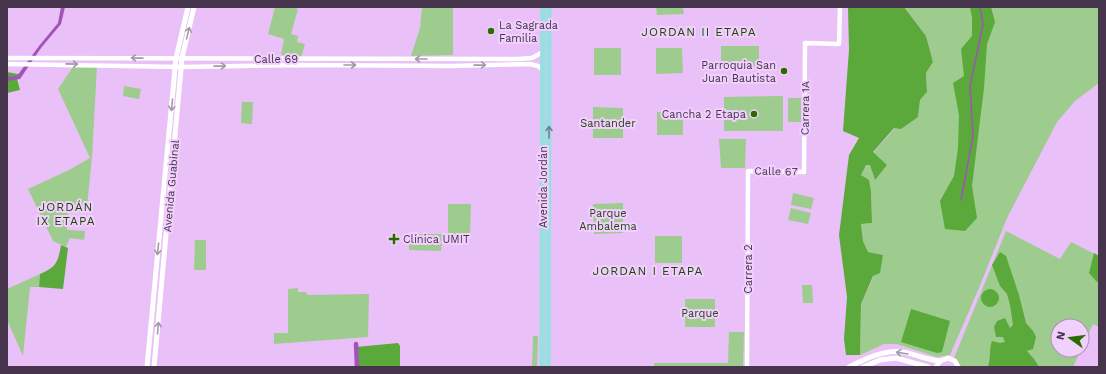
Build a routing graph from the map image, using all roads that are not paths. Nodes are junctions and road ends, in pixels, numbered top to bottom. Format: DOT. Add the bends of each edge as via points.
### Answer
graph roads {
  1 [pos="188,7"];
  2 [pos="194,7"];
  3 [pos="543,7"];
  4 [pos="549,7"];
  5 [pos="840,7"];
  6 [pos="543,52"];
  7 [pos="7,58"];
  8 [pos="179,58"];
  9 [pos="7,64"];
  10 [pos="178,67"];
  11 [pos="543,70"];
  12 [pos="748,171"];
  13 [pos="804,172"];
  14 [pos="940,361"];
  15 [pos="147,367"];
  16 [pos="154,367"];
  17 [pos="542,367"];
  18 [pos="548,367"];
  19 [pos="747,367"];
  20 [pos="849,367"];
  21 [pos="863,367"];
  22 [pos="928,367"];
  23 [pos="936,367"];
  24 [pos="958,367"];
  1 -- 8 [label="main road, Avenida Guabinal"];
  8 -- 2 [label="main road, Avenida Guabinal, one-way"];
  3 -- 6 [label="main road, Avenida Jordán"];
  18 -- 4 [label="main road, Avenida Jordán, one-way"];
  5 -- 13 [label="street, Carrera 1A" via="839,44 806,43"];
  6 -- 8 [label="street, Calle 69, one-way" via="532,58 517,59"];
  6 -- 11 [label="main road, Avenida Jordán"];
  8 -- 7 [label="street, Calle 69, one-way"];
  8 -- 10 [label="main road, Avenida Guabinal"];
  9 -- 10 [label="street, Calle 69, one-way"];
  10 -- 11 [label="street, Calle 69, one-way" via="532,64"];
  10 -- 15 [label="main road, Avenida Guabinal, one-way"];
  16 -- 10 [label="main road, Avenida Guabinal, one-way"];
  11 -- 17 [label="main road, Avenida Jordán"];
  12 -- 13 [label="street, Calle 67"];
  12 -- 19 [label="street, Carrera 2"];
  14 -- 20 [label="main road, one-way" via="892,351"];
  14 -- 23 [label="main road"];
  14 -- 24 [label="main road" via="945,358 952,359"];
  21 -- 22 [label="main road" via="880,360 896,358"];
}
